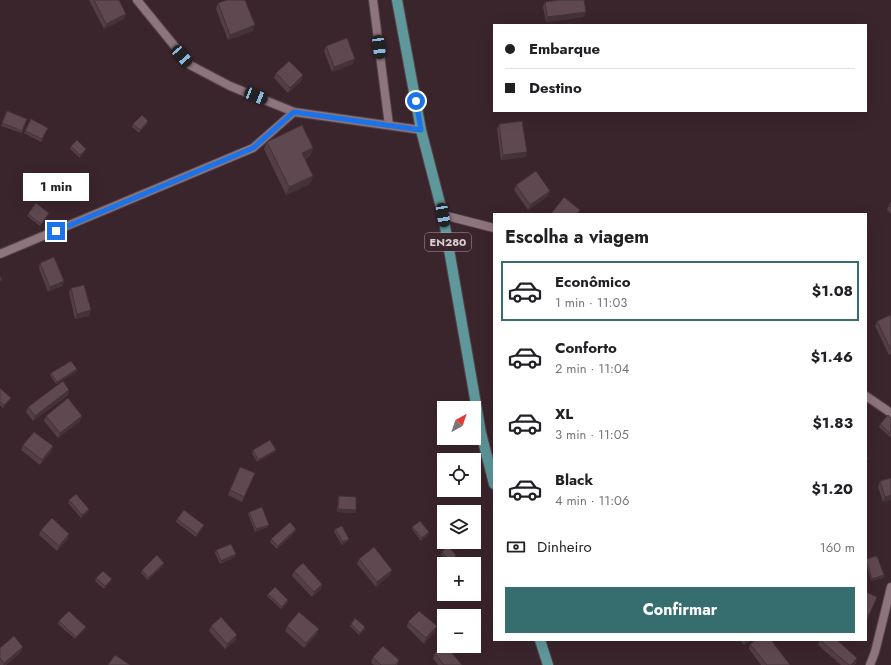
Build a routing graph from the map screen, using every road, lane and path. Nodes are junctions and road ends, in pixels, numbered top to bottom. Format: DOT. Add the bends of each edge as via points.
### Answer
graph roads {
  1 [pos="137,0"];
  2 [pos="373,0"];
  3 [pos="397,0"];
  4 [pos="294,112"];
  5 [pos="389,126"];
  6 [pos="421,130"];
  7 [pos="443,215"];
  8 [pos="493,228"];
  9 [pos="0,254"];
  10 [pos="867,397"];
  11 [pos="891,413"];
  12 [pos="493,480"];
  13 [pos="891,587"];
  14 [pos="540,641"];
  15 [pos="548,665"];
  16 [pos="870,665"];
  1 -- 4 [label="street" via="190,65 230,86"];
  2 -- 5 [label="street"];
  3 -- 6 [label="main road, EN280"];
  4 -- 5 [label="street"];
  4 -- 9 [label="street" via="253,148"];
  5 -- 6 [label="street"];
  6 -- 7 [label="main road, EN280"];
  7 -- 8 [label="street"];
  7 -- 12 [label="main road, EN280" via="481,433"];
  10 -- 11 [label="street"];
  13 -- 16 [label="street"];
  14 -- 15 [label="main road"];
}
